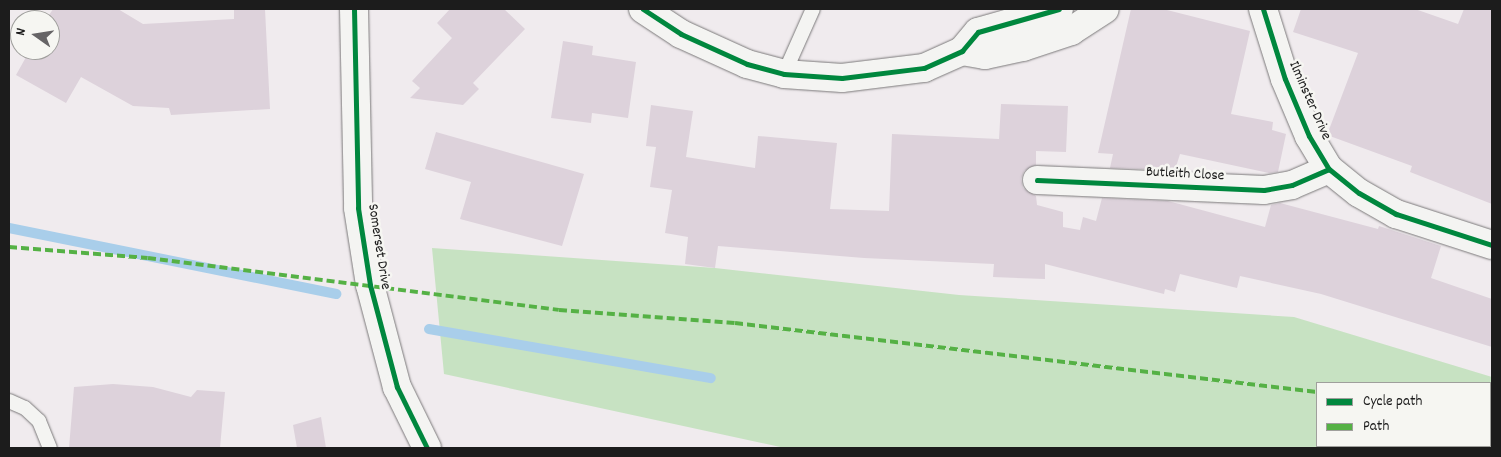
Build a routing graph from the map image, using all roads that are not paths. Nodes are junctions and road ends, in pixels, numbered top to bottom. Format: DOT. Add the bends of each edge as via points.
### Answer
graph roads {
  1 [pos="354,9"];
  2 [pos="643,9"];
  3 [pos="813,9"];
  4 [pos="1059,9"];
  5 [pos="1105,9"];
  6 [pos="1263,9"];
  7 [pos="962,51"];
  8 [pos="784,74"];
  9 [pos="1329,169"];
  10 [pos="1037,180"];
  11 [pos="1492,246"];
  12 [pos="9,401"];
  13 [pos="50,448"];
  14 [pos="427,448"];
  1 -- 14 [label="street, Somerset Drive" via="358,208 370,285 397,387"];
  2 -- 8 [label="street" via="708,48"];
  3 -- 8 [label="lane"];
  4 -- 7 [label="street" via="978,32"];
  5 -- 7 [label="street" via="1071,31 1023,47 985,55"];
  6 -- 9 [label="street, Ilminster Drive" via="1285,79 1308,136"];
  7 -- 8 [label="street" via="924,68 842,78"];
  9 -- 10 [label="street, Butleith Close" via="1292,185 1264,190"];
  9 -- 11 [label="street, Ilminster Drive" via="1359,193 1396,214"];
  12 -- 13 [label="lane" via="25,408 39,421"];
}
